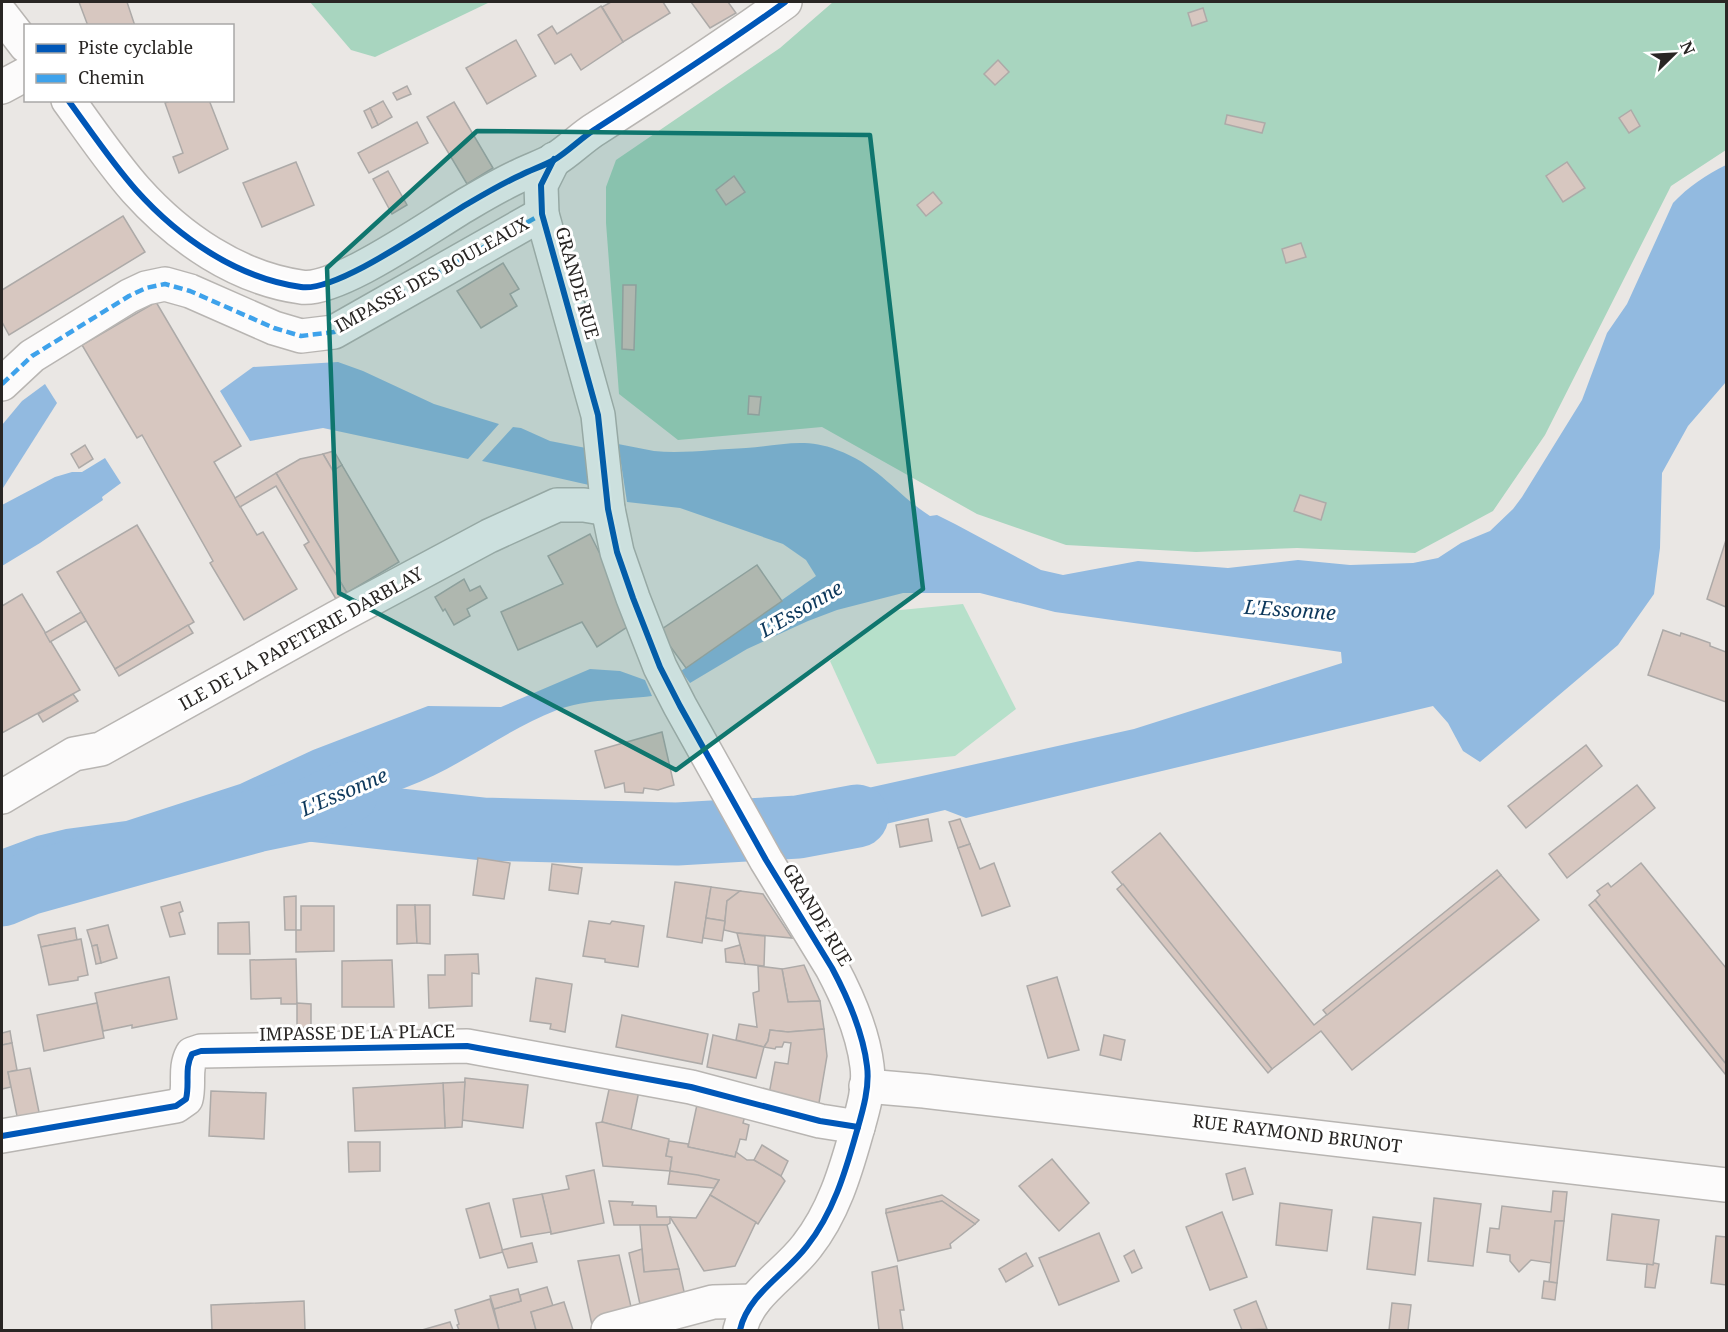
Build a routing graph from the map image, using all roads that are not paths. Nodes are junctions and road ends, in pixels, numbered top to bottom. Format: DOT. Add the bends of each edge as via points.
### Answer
graph roads {
  1 [pos="785,2"];
  2 [pos="2,15"];
  3 [pos="24,43"];
  4 [pos="24,75"];
  5 [pos="2,87"];
  6 [pos="70,102"];
  7 [pos="554,159"];
  8 [pos="542,214"];
  9 [pos="2,384"];
  10 [pos="608,509"];
  11 [pos="2,797"];
  12 [pos="866,1086"];
  13 [pos="858,1127"];
  14 [pos="2,1136"];
  15 [pos="1726,1185"];
  16 [pos="754,1301"];
  17 [pos="608,1330"];
  18 [pos="740,1330"];
  1 -- 7 [label="street"];
  2 -- 3 [label="street"];
  4 -- 5 [label="street"];
  6 -- 7 [label="street" via="136,190 173,227 215,257 257,276 303,288 342,278 469,203"];
  7 -- 8 [label="street, GRANDE RUE" via="541,185"];
  8 -- 9 [label="street, IMPASSE DES BOULEAUX" via="334,332 301,336 165,284 129,296 32,356"];
  8 -- 10 [label="street, GRANDE RUE" via="598,415"];
  10 -- 11 [label="street, ILE DE LA PAPETERIE DARBLAY" via="557,506 489,536 101,749 74,754"];
  10 -- 12 [label="street, GRANDE RUE" via="617,552 660,668 736,810 843,990 862,1041"];
  12 -- 13 [label="street, GRANDE RUE"];
  12 -- 15 [label="street, RUE RAYMOND BRUNOT"];
  13 -- 14 [label="street, IMPASSE DE LA PLACE" via="820,1121 691,1087 467,1046 201,1051 192,1054 187,1063 186,1099 176,1106"];
  13 -- 16 [label="street, GRANDE RUE" via="849,1165 822,1222 808,1245"];
  16 -- 17 [label="street" via="713,1302"];
  16 -- 18 [label="street, GRANDE RUE"];
}
